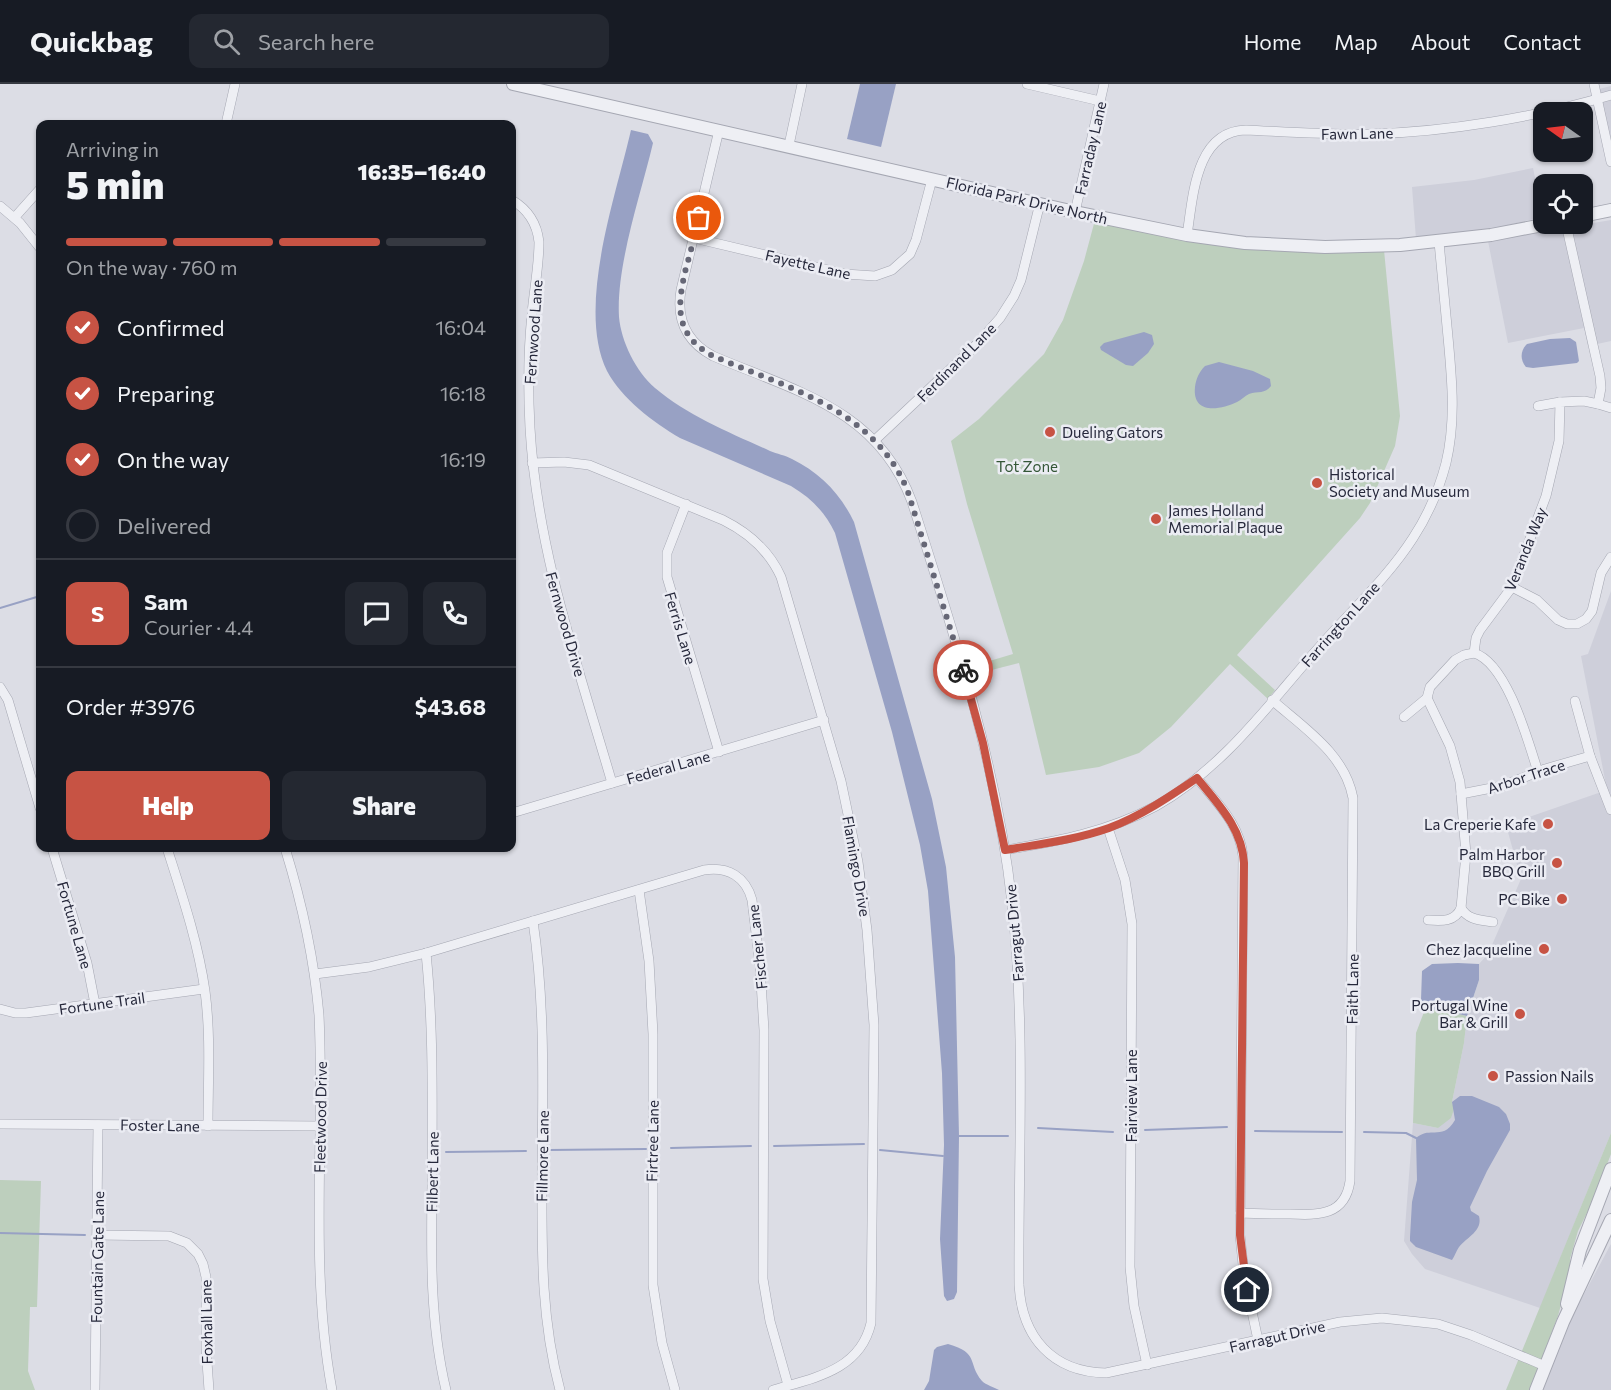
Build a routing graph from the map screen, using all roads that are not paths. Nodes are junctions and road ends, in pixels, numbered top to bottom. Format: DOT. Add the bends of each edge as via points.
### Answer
graph roads {
  1 [pos="235,84"];
  2 [pos="513,84"];
  3 [pos="802,84"];
  4 [pos="1027,84"];
  5 [pos="1104,84"];
  6 [pos="1594,84"];
  7 [pos="1611,95"];
  8 [pos="1598,99"];
  9 [pos="1100,101"];
  10 [pos="227,120"];
  11 [pos="720,130"];
  12 [pos="789,145"];
  13 [pos="1611,162"];
  14 [pos="932,179"];
  15 [pos="36,193"];
  16 [pos="516,203"];
  17 [pos="1040,203"];
  18 [pos="0,206"];
  19 [pos="1611,210"];
  20 [pos="1075,212"];
  21 [pos="1593,214"];
  22 [pos="15,217"];
  23 [pos="1533,227"];
  24 [pos="1568,234"];
  25 [pos="1187,235"];
  26 [pos="694,238"];
  27 [pos="1439,242"];
  28 [pos="36,243"];
  29 [pos="1560,402"];
  30 [pos="1598,404"];
  31 [pos="1538,406"];
  32 [pos="1611,408"];
  33 [pos="875,441"];
  34 [pos="532,463"];
  35 [pos="686,504"];
  36 [pos="1611,557"];
  37 [pos="1512,587"];
  38 [pos="1474,653"];
  39 [pos="0,687"];
  40 [pos="1427,698"];
  41 [pos="1272,700"];
  42 [pos="1575,701"];
  43 [pos="1404,717"];
  44 [pos="824,720"];
  45 [pos="719,752"];
  46 [pos="1590,756"];
  47 [pos="1538,772"];
  48 [pos="1197,778"];
  49 [pos="612,783"];
  50 [pos="36,794"];
  51 [pos="1461,794"];
  52 [pos="1611,810"];
  53 [pos="516,812"];
  54 [pos="1108,828"];
  55 [pos="1005,850"];
  56 [pos="53,852"];
  57 [pos="168,852"];
  58 [pos="286,852"];
  59 [pos="639,890"];
  60 [pos="1461,908"];
  61 [pos="533,921"];
  62 [pos="1428,921"];
  63 [pos="1493,922"];
  64 [pos="426,953"];
  65 [pos="315,974"];
  66 [pos="204,989"];
  67 [pos="95,1004"];
  68 [pos="0,1009"];
  69 [pos="0,1124"];
  70 [pos="98,1125"];
  71 [pos="208,1126"];
  72 [pos="320,1126"];
  73 [pos="1611,1169"];
  74 [pos="1240,1213"];
  75 [pos="1611,1220"];
  76 [pos="97,1235"];
  77 [pos="1563,1322"];
  78 [pos="1258,1340"];
  79 [pos="1147,1365"];
  80 [pos="1545,1366"];
  81 [pos="788,1385"];
  82 [pos="95,1390"];
  83 [pos="209,1390"];
  84 [pos="332,1390"];
  85 [pos="446,1390"];
  86 [pos="560,1390"];
  87 [pos="675,1390"];
  88 [pos="773,1390"];
  89 [pos="1536,1390"];
  1 -- 10 [label="street"];
  2 -- 11 [label="street, Florida Park Drive North"];
  3 -- 12 [label="street"];
  4 -- 9 [label="street"];
  5 -- 9 [label="street, Farraday Lane"];
  6 -- 8 [label="street"];
  7 -- 8 [label="street, Fawn Lane"];
  8 -- 13 [label="street"];
  8 -- 25 [label="street, Fawn Lane" via="1498,120 1413,132 1234,131 1216,143 1200,164"];
  9 -- 20 [label="street, Farraday Lane"];
  11 -- 12 [label="street, Florida Park Drive North"];
  11 -- 26 [label="street, Farragut Drive"];
  12 -- 14 [label="street, Florida Park Drive North"];
  14 -- 17 [label="street, Florida Park Drive North"];
  14 -- 26 [label="street, Fayette Lane" via="910,254 892,270 875,276 845,274"];
  15 -- 22 [label="street"];
  16 -- 34 [label="street, Fernwood Lane" via="534,224 539,242 529,374"];
  17 -- 20 [label="street, Florida Park Drive North"];
  17 -- 33 [label="street, Ferdinand Lane" via="1021,280 1000,318"];
  18 -- 22 [label="street"];
  19 -- 21 [label="street"];
  20 -- 25 [label="street, Florida Park Drive North"];
  22 -- 28 [label="street"];
  23 -- 27 [label="street, Florida Park Drive North"];
  24 -- 30 [label="street" via="1600,376"];
  25 -- 27 [label="street, Florida Park Drive North" via="1282,246"];
  26 -- 33 [label="street, Farragut Drive" via="679,305 682,323 694,343 713,356 835,408"];
  27 -- 41 [label="street, Farrington Lane" via="1453,396 1450,440 1441,481 1423,521 1403,552"];
  29 -- 30 [label="street"];
  29 -- 31 [label="street"];
  29 -- 37 [label="street, Veranda Way" via="1559,441 1552,478"];
  30 -- 32 [label="street"];
  33 -- 55 [label="street, Farragut Drive" via="896,468 912,502 978,722"];
  34 -- 35 [label="street, Flamingo Drive" via="589,465"];
  34 -- 49 [label="street, Fernwood Drive" via="554,585"];
  35 -- 44 [label="street, Flamingo Drive" via="741,529 774,563"];
  35 -- 45 [label="street, Ferris Lane" via="667,553 667,577"];
  36 -- 37 [label="street" via="1601,573 1592,611 1576,624 1558,620 1537,600"];
  37 -- 38 [label="street, Veranda Way" via="1480,630"];
  38 -- 40 [label="street" via="1455,660 1430,687"];
  38 -- 47 [label="street" via="1488,660 1508,690"];
  39 -- 50 [label="street" via="8,700"];
  40 -- 43 [label="street"];
  40 -- 51 [label="street" via="1450,746"];
  41 -- 48 [label="street, Farrington Lane"];
  41 -- 74 [label="street, Faith Lane" via="1336,758 1353,798 1351,1173 1346,1197 1327,1212"];
  42 -- 46 [label="street"];
  44 -- 45 [label="street, Federal Lane"];
  44 -- 81 [label="street, Flamingo Drive" via="853,836 871,967 872,1310 866,1337 851,1359 832,1371"];
  45 -- 49 [label="street, Federal Lane"];
  46 -- 47 [label="street, Arbor Trace"];
  46 -- 52 [label="street"];
  47 -- 51 [label="street, Arbor Trace" via="1502,786"];
  48 -- 54 [label="street, Farrington Lane" via="1156,806"];
  48 -- 74 [label="street" via="1236,829 1243,856"];
  49 -- 53 [label="street, Federal Lane"];
  51 -- 60 [label="street" via="1466,864"];
  54 -- 55 [label="street, Farrington Lane"];
  54 -- 79 [label="street, Fairview Lane" via="1127,889 1132,924 1130,1258 1132,1292"];
  55 -- 79 [label="street, Farragut Drive" via="1020,1011 1018,1277 1022,1312 1040,1345 1072,1367 1106,1373"];
  56 -- 67 [label="street, Fortune Lane" via="87,963"];
  57 -- 66 [label="street" via="194,936"];
  58 -- 65 [label="street, Fleetwood Drive" via="303,909"];
  59 -- 61 [label="street, Fischer Lane"];
  59 -- 81 [label="street, Fischer Lane" via="717,869 740,878 751,895 763,1016 764,1279 770,1322"];
  59 -- 87 [label="street, Firtree Lane" via="649,961 653,1034 653,1285 662,1343"];
  60 -- 62 [label="street" via="1452,919"];
  60 -- 63 [label="street" via="1470,918"];
  61 -- 64 [label="street, Fischer Lane"];
  61 -- 86 [label="street, Fillmore Lane" via="542,1015 543,1292"];
  64 -- 65 [label="street, Fischer Lane" via="369,967"];
  64 -- 85 [label="street, Filbert Lane" via="433,1051 432,1284"];
  65 -- 72 [label="street, Fleetwood Drive" via="321,1048"];
  66 -- 67 [label="street, Fortune Trail"];
  66 -- 71 [label="street"];
  67 -- 68 [label="street, Fortune Trail" via="26,1013"];
  69 -- 70 [label="street, Foster Lane"];
  70 -- 71 [label="street, Foster Lane"];
  70 -- 76 [label="street, Fountain Gate Lane"];
  71 -- 72 [label="street, Foster Lane"];
  72 -- 84 [label="street, Fleetwood Drive" via="319,1275"];
  73 -- 77 [label="street" via="1580,1250"];
  74 -- 78 [label="street" via="1244,1274"];
  75 -- 77 [label="street"];
  76 -- 82 [label="street, Fountain Gate Lane"];
  76 -- 83 [label="street, Foxhall Lane" via="170,1236 187,1243 198,1254 206,1282"];
  77 -- 80 [label="street"];
  78 -- 79 [label="street, Farragut Drive"];
  78 -- 80 [label="street, Farragut Drive" via="1340,1322 1398,1318 1458,1330"];
  80 -- 89 [label="street"];
  81 -- 88 [label="street, Flamingo Drive"];
}
